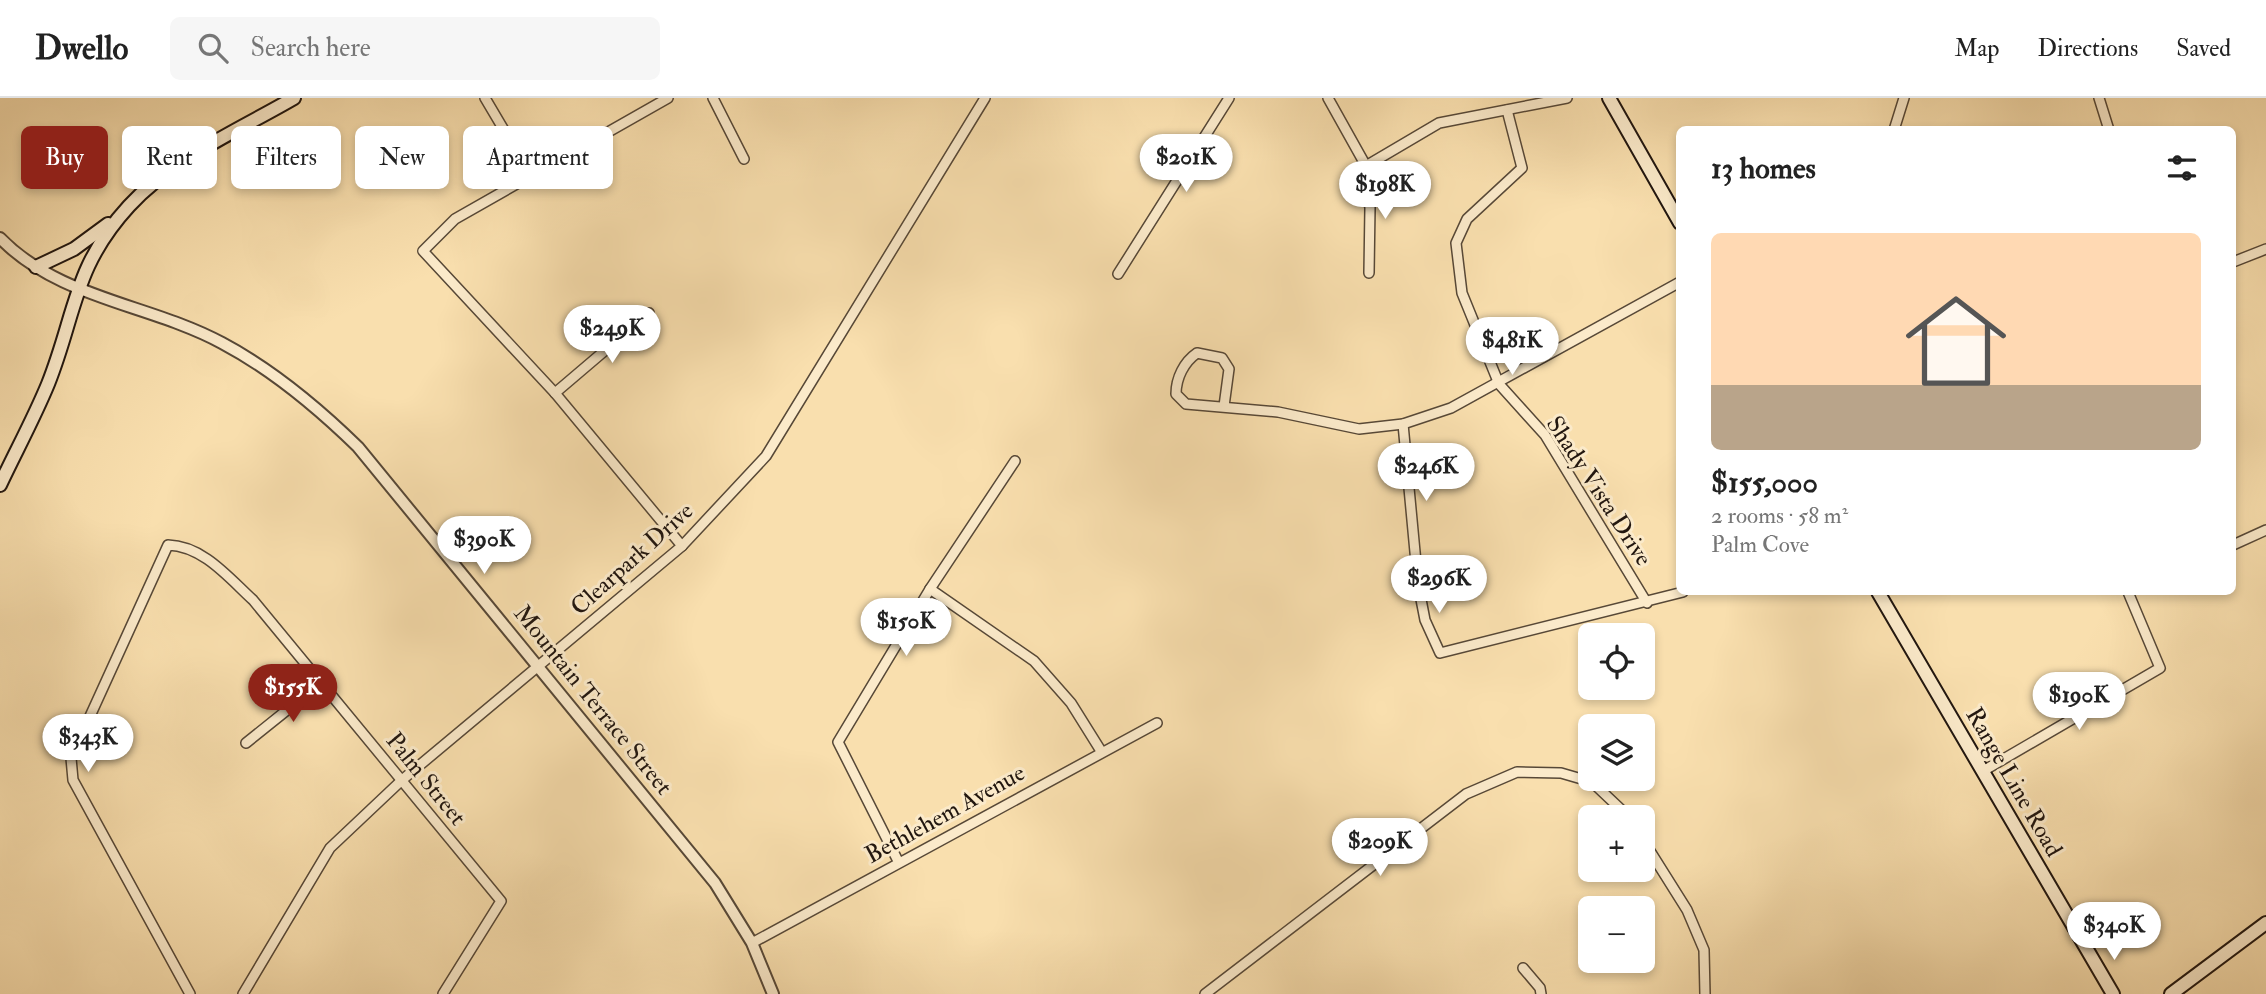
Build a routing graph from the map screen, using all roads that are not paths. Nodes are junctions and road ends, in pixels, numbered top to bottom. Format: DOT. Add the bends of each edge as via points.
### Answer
graph roads {
  1 [pos="294,98"];
  2 [pos="485,98"];
  3 [pos="668,98"];
  4 [pos="713,98"];
  5 [pos="985,98"];
  6 [pos="1229,98"];
  7 [pos="1328,98"];
  8 [pos="1567,98"];
  9 [pos="1609,98"];
  10 [pos="1904,98"];
  11 [pos="2099,98"];
  12 [pos="1507,110"];
  13 [pos="502,126"];
  14 [pos="1895,126"];
  15 [pos="2108,126"];
  16 [pos="613,128"];
  17 [pos="744,159"];
  18 [pos="1366,166"];
  19 [pos="505,189"];
  20 [pos="122,214"];
  21 [pos="1676,216"];
  22 [pos="0,238"];
  23 [pos="2266,249"];
  24 [pos="2236,261"];
  25 [pos="36,267"];
  26 [pos="1369,273"];
  27 [pos="1118,274"];
  28 [pos="1676,284"];
  29 [pos="77,288"];
  30 [pos="649,313"];
  31 [pos="1499,384"];
  32 [pos="555,393"];
  33 [pos="1224,406"];
  34 [pos="1403,424"];
  35 [pos="1015,461"];
  36 [pos="0,485"];
  37 [pos="2266,530"];
  38 [pos="2236,544"];
  39 [pos="682,546"];
  40 [pos="930,589"];
  41 [pos="1676,594"];
  42 [pos="1880,595"];
  43 [pos="2131,595"];
  44 [pos="1647,603"];
  45 [pos="538,667"];
  46 [pos="322,682"];
  47 [pos="1157,723"];
  48 [pos="246,743"];
  49 [pos="1101,751"];
  50 [pos="1983,771"];
  51 [pos="402,780"];
  52 [pos="1616,805"];
  53 [pos="1655,859"];
  54 [pos="898,861"];
  55 [pos="2266,923"];
  56 [pos="752,943"];
  57 [pos="1523,968"];
  58 [pos="190,994"];
  59 [pos="243,994"];
  60 [pos="443,994"];
  61 [pos="773,994"];
  62 [pos="1205,994"];
  63 [pos="1541,994"];
  64 [pos="1705,994"];
  65 [pos="2113,994"];
  66 [pos="2171,994"];
  1 -- 20 [label="main road" via="168,173"];
  2 -- 13 [label="street"];
  3 -- 16 [label="street"];
  4 -- 17 [label="street"];
  5 -- 39 [label="street, Clearpark Drive" via="766,456"];
  6 -- 27 [label="street"];
  7 -- 18 [label="street"];
  8 -- 12 [label="street"];
  9 -- 21 [label="main road"];
  10 -- 14 [label="street"];
  11 -- 15 [label="street"];
  12 -- 18 [label="street" via="1439,123"];
  12 -- 31 [label="street, Shady Vista Drive" via="1522,168 1467,219 1456,243 1462,293"];
  18 -- 26 [label="street" via="1362,184 1370,207"];
  19 -- 32 [label="street" via="455,219 423,251"];
  20 -- 25 [label="main road" via="74,249"];
  20 -- 29 [label="main road" via="90,259"];
  22 -- 25 [label="street, Mountain Terrace Street"];
  23 -- 24 [label="street"];
  25 -- 29 [label="street, Mountain Terrace Street"];
  28 -- 31 [label="street"];
  29 -- 36 [label="main road" via="48,382"];
  29 -- 45 [label="street, Mountain Terrace Street" via="220,342 310,401 358,447"];
  30 -- 32 [label="street"];
  31 -- 34 [label="street" via="1451,408"];
  31 -- 44 [label="street, Shady Vista Drive" via="1545,435"];
  32 -- 39 [label="street"];
  33 -- 33 [label="street" via="1229,369 1222,358 1197,353 1188,359 1176,394 1186,404"];
  33 -- 34 [label="street" via="1359,429"];
  34 -- 44 [label="street" via="1418,584 1425,620 1440,653"];
  35 -- 40 [label="street"];
  37 -- 38 [label="street"];
  39 -- 45 [label="street, Clearpark Drive"];
  40 -- 49 [label="street" via="1034,661 1071,703"];
  40 -- 54 [label="street" via="838,742"];
  41 -- 44 [label="street"];
  42 -- 50 [label="main road, Range Line Road"];
  43 -- 50 [label="street" via="2160,668"];
  45 -- 51 [label="street, Clearpark Drive"];
  45 -- 56 [label="street, Mountain Terrace Street" via="715,883"];
  46 -- 48 [label="street"];
  46 -- 51 [label="street, Palm Street"];
  46 -- 58 [label="street, Palm Street" via="253,600 212,562 186,546 168,545 71,758 73,780"];
  47 -- 49 [label="street, Bethlehem Avenue"];
  49 -- 54 [label="street, Bethlehem Avenue"];
  50 -- 65 [label="main road, Range Line Road"];
  51 -- 59 [label="street, Clearpark Drive" via="330,848"];
  51 -- 60 [label="street, Palm Street" via="501,901"];
  52 -- 62 [label="street" via="1592,782 1561,773 1517,772 1466,794"];
  53 -- 64 [label="street" via="1687,910 1704,950"];
  54 -- 56 [label="street, Bethlehem Avenue"];
  55 -- 66 [label="main road"];
  56 -- 61 [label="street, Mountain Terrace Street"];
  57 -- 63 [label="street"];
}
